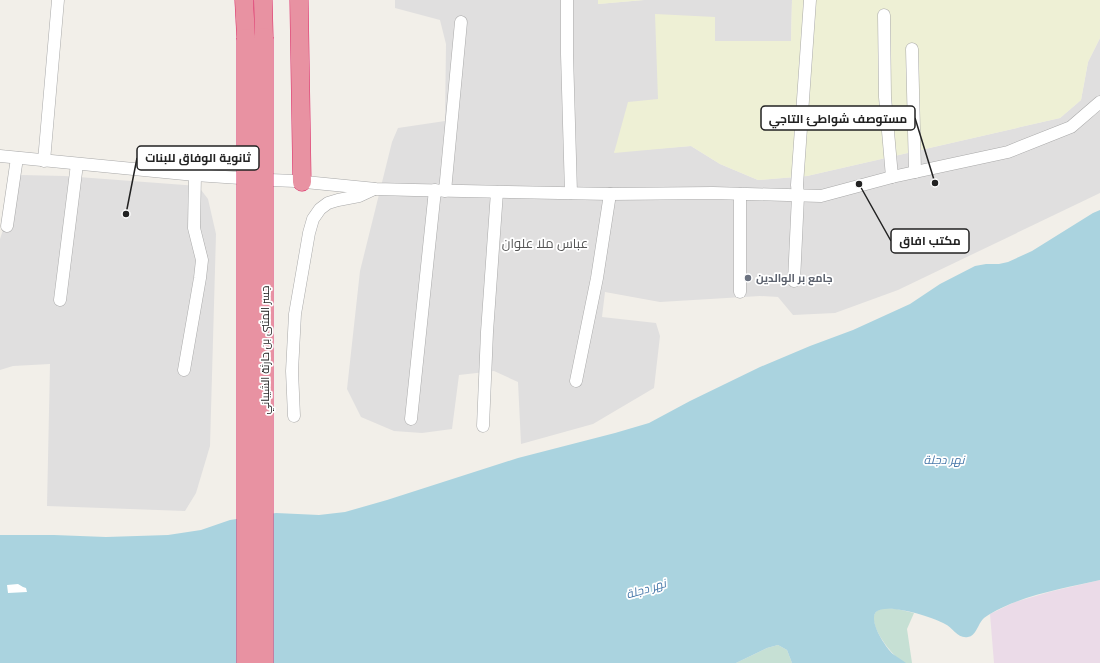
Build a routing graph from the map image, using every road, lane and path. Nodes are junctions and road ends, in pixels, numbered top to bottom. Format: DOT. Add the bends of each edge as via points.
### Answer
graph roads {
  1 [pos="58,0"];
  2 [pos="244,0"];
  3 [pos="263,0"];
  4 [pos="299,0"];
  5 [pos="567,0"];
  6 [pos="810,0"];
  7 [pos="884,16"];
  8 [pos="461,22"];
  9 [pos="912,48"];
  10 [pos="1100,102"];
  11 [pos="0,156"];
  12 [pos="17,158"];
  13 [pos="44,161"];
  14 [pos="77,164"];
  15 [pos="915,172"];
  16 [pos="195,175"];
  17 [pos="892,177"];
  18 [pos="240,178"];
  19 [pos="270,180"];
  20 [pos="302,182"];
  21 [pos="376,189"];
  22 [pos="440,191"];
  23 [pos="497,192"];
  24 [pos="571,193"];
  25 [pos="610,194"];
  26 [pos="740,194"];
  27 [pos="798,196"];
  28 [pos="7,226"];
  29 [pos="794,281"];
  30 [pos="740,292"];
  31 [pos="60,300"];
  32 [pos="184,370"];
  33 [pos="576,381"];
  34 [pos="294,416"];
  35 [pos="411,419"];
  36 [pos="483,426"];
  37 [pos="246,663"];
  38 [pos="264,663"];
  1 -- 13 [label="street"];
  2 -- 37 [label="highway, جسر المثنى بن حارثة الشيباني, bridge"];
  3 -- 38 [label="highway, جسر المثنى بن حارثة الشيباني, bridge"];
  4 -- 20 [label="highway"];
  5 -- 24 [label="street"];
  6 -- 27 [label="street"];
  7 -- 17 [label="street" via="885,97"];
  8 -- 22 [label="street"];
  9 -- 15 [label="street"];
  10 -- 15 [label="street" via="1071,127 1008,152"];
  11 -- 12 [label="street"];
  12 -- 13 [label="street"];
  12 -- 28 [label="street"];
  13 -- 14 [label="street"];
  14 -- 16 [label="street"];
  14 -- 31 [label="street"];
  15 -- 17 [label="street"];
  16 -- 18 [label="street"];
  16 -- 32 [label="street" via="194,228 202,260"];
  17 -- 27 [label="street" via="821,196"];
  19 -- 20 [label="street"];
  20 -- 21 [label="street"];
  21 -- 22 [label="street"];
  21 -- 34 [label="street" via="328,203 313,219 295,314 292,370"];
  22 -- 23 [label="street"];
  22 -- 35 [label="street"];
  23 -- 24 [label="street"];
  23 -- 36 [label="street"];
  24 -- 25 [label="street"];
  25 -- 26 [label="street"];
  25 -- 33 [label="street" via="597,278"];
  26 -- 27 [label="street"];
  26 -- 30 [label="street"];
  27 -- 29 [label="street"];
}
